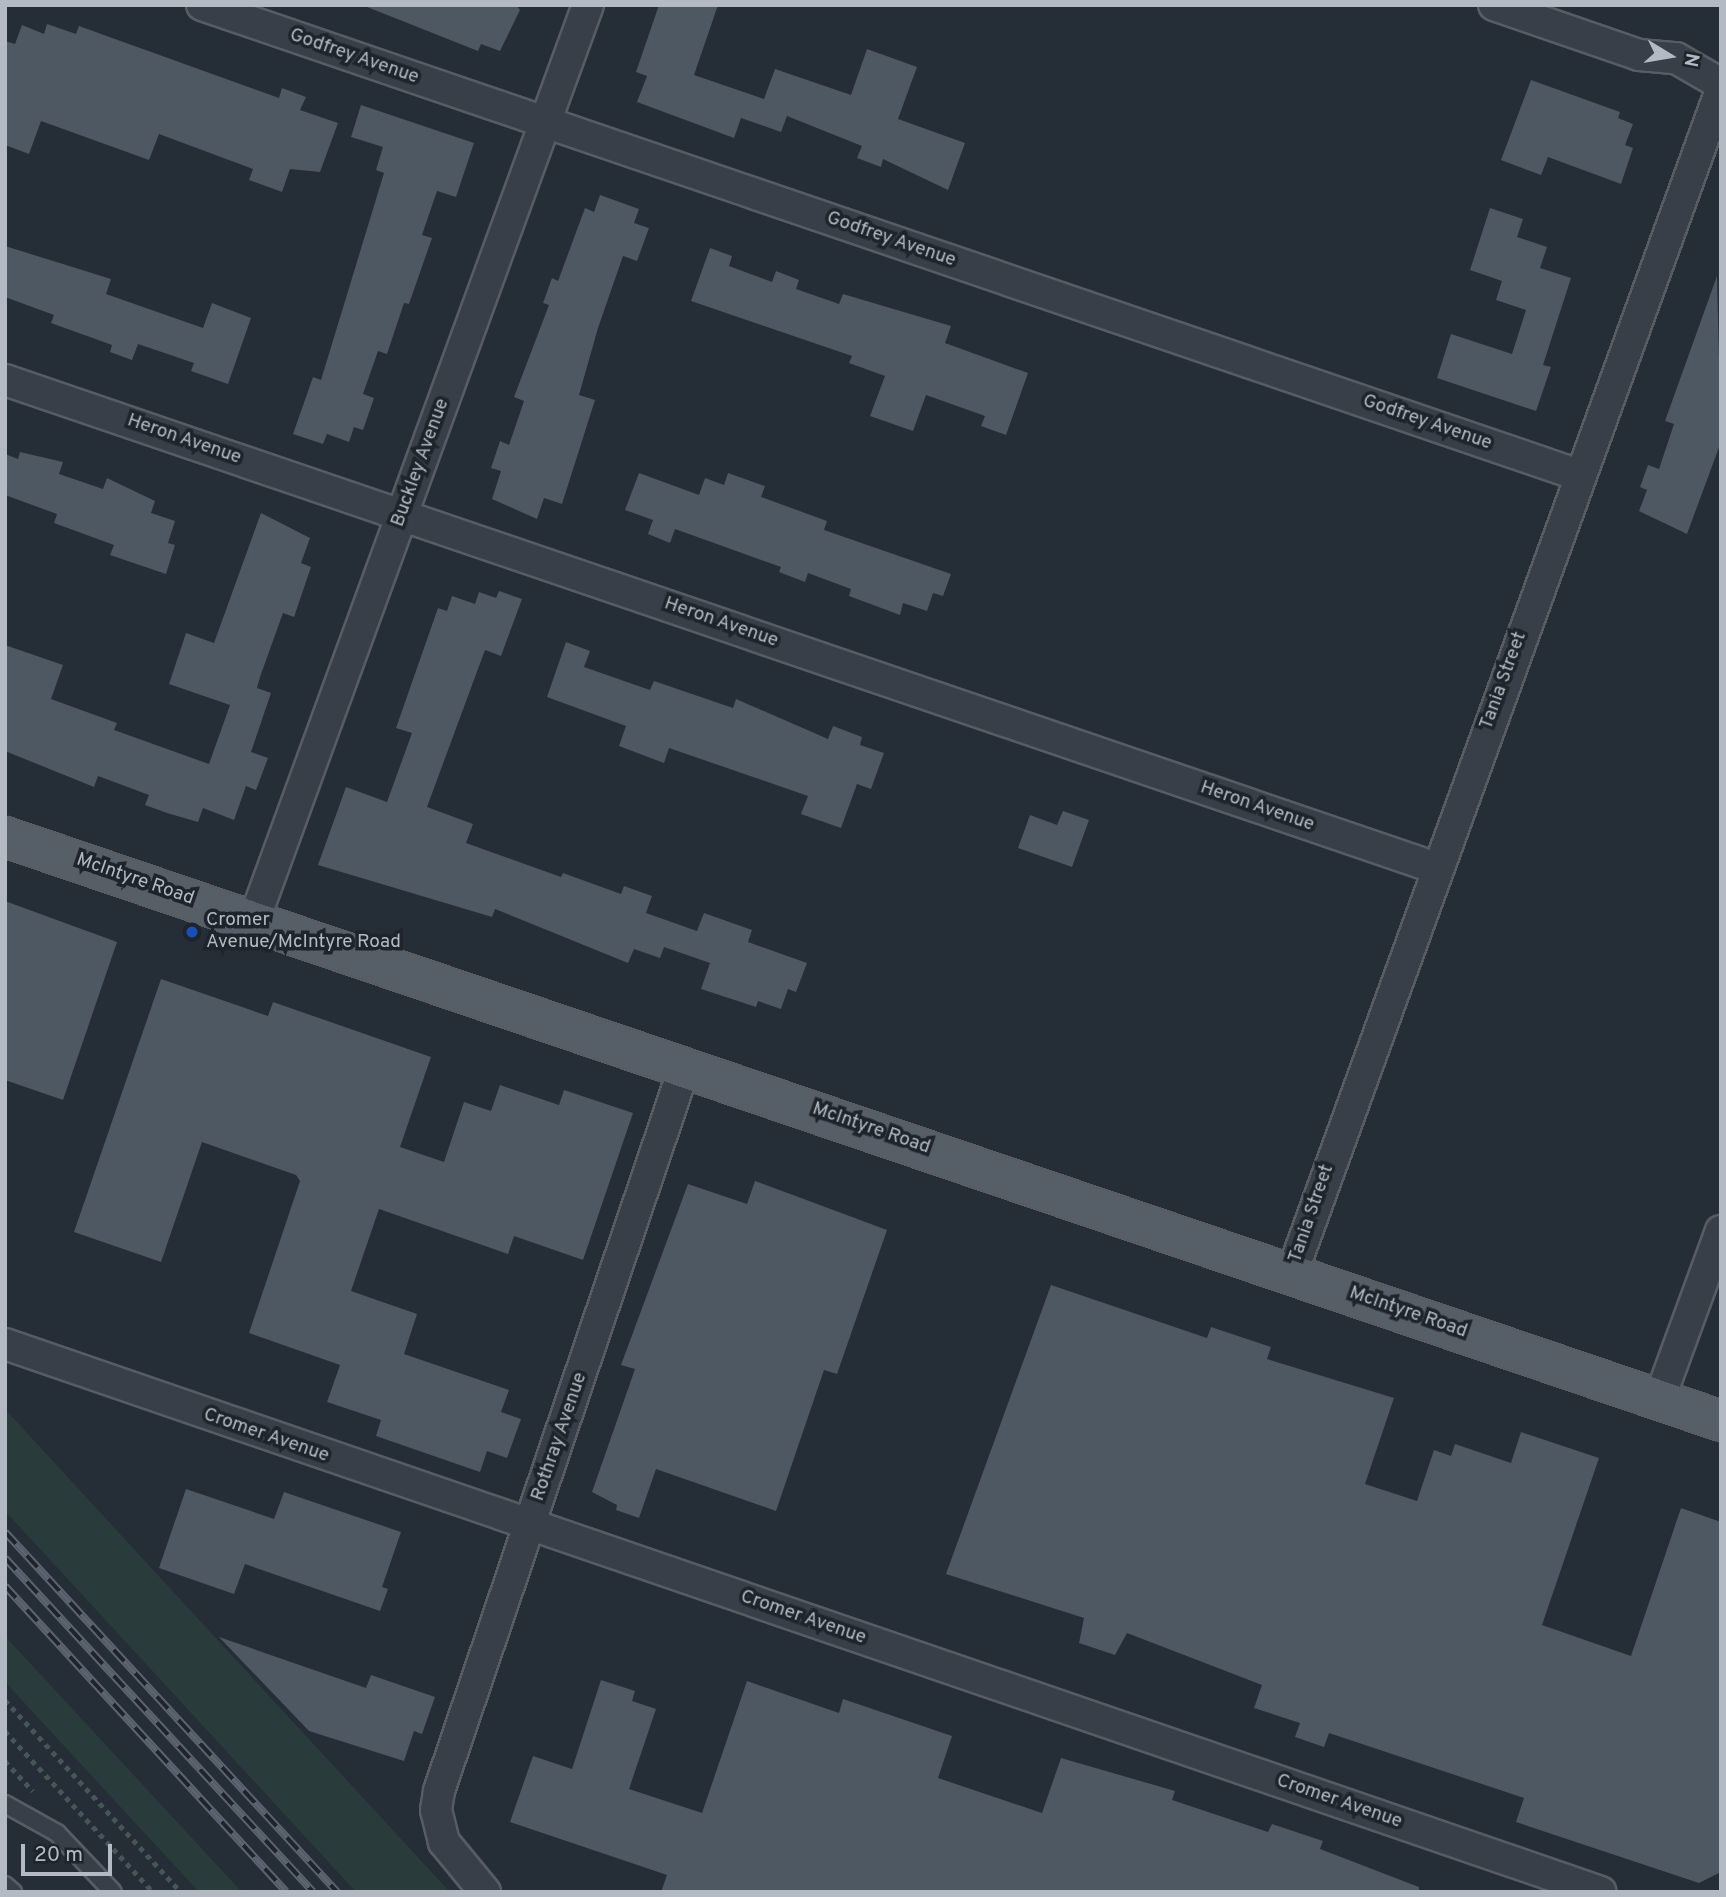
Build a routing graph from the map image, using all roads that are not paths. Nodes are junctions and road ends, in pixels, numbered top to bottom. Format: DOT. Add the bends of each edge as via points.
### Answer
graph roads {
  1 [pos="202,5"];
  2 [pos="588,5"];
  3 [pos="1494,5"];
  4 [pos="1720,95"];
  5 [pos="545,122"];
  6 [pos="5,380"];
  7 [pos="1579,475"];
  8 [pos="402,514"];
  9 [pos="10,837"];
  10 [pos="1436,868"];
  11 [pos="254,920"];
  12 [pos="685,1066"];
  13 [pos="1721,1231"];
  14 [pos="1292,1273"];
  15 [pos="5,1344"];
  16 [pos="1660,1400"];
  17 [pos="1721,1421"];
  18 [pos="530,1525"];
  19 [pos="5,1804"];
  20 [pos="5,1885"];
  21 [pos="13,1892"];
  22 [pos="113,1892"];
  23 [pos="485,1892"];
  24 [pos="1601,1892"];
  1 -- 5 [label="street, Godfrey Avenue"];
  2 -- 5 [label="street, Buckley Avenue"];
  3 -- 4 [label="street" via="1639,55"];
  4 -- 7 [label="street, Tania Street"];
  5 -- 7 [label="street, Godfrey Avenue"];
  5 -- 8 [label="street, Buckley Avenue"];
  6 -- 8 [label="street, Heron Avenue"];
  7 -- 10 [label="street, Tania Street"];
  8 -- 10 [label="street, Heron Avenue"];
  8 -- 11 [label="street, Buckley Avenue"];
  9 -- 11 [label="main road, McIntyre Road"];
  10 -- 14 [label="street, Tania Street"];
  11 -- 12 [label="main road, McIntyre Road"];
  12 -- 14 [label="main road, McIntyre Road"];
  12 -- 18 [label="street, Rothray Avenue"];
  13 -- 16 [label="street"];
  14 -- 16 [label="main road, McIntyre Road"];
  15 -- 18 [label="street, Cromer Avenue"];
  16 -- 17 [label="main road, McIntyre Road"];
  18 -- 23 [label="street, Rothray Avenue" via="436,1810 444,1842"];
  18 -- 24 [label="street, Cromer Avenue"];
  19 -- 22 [label="lane" via="57,1833"];
  20 -- 21 [label="lane"];
}
